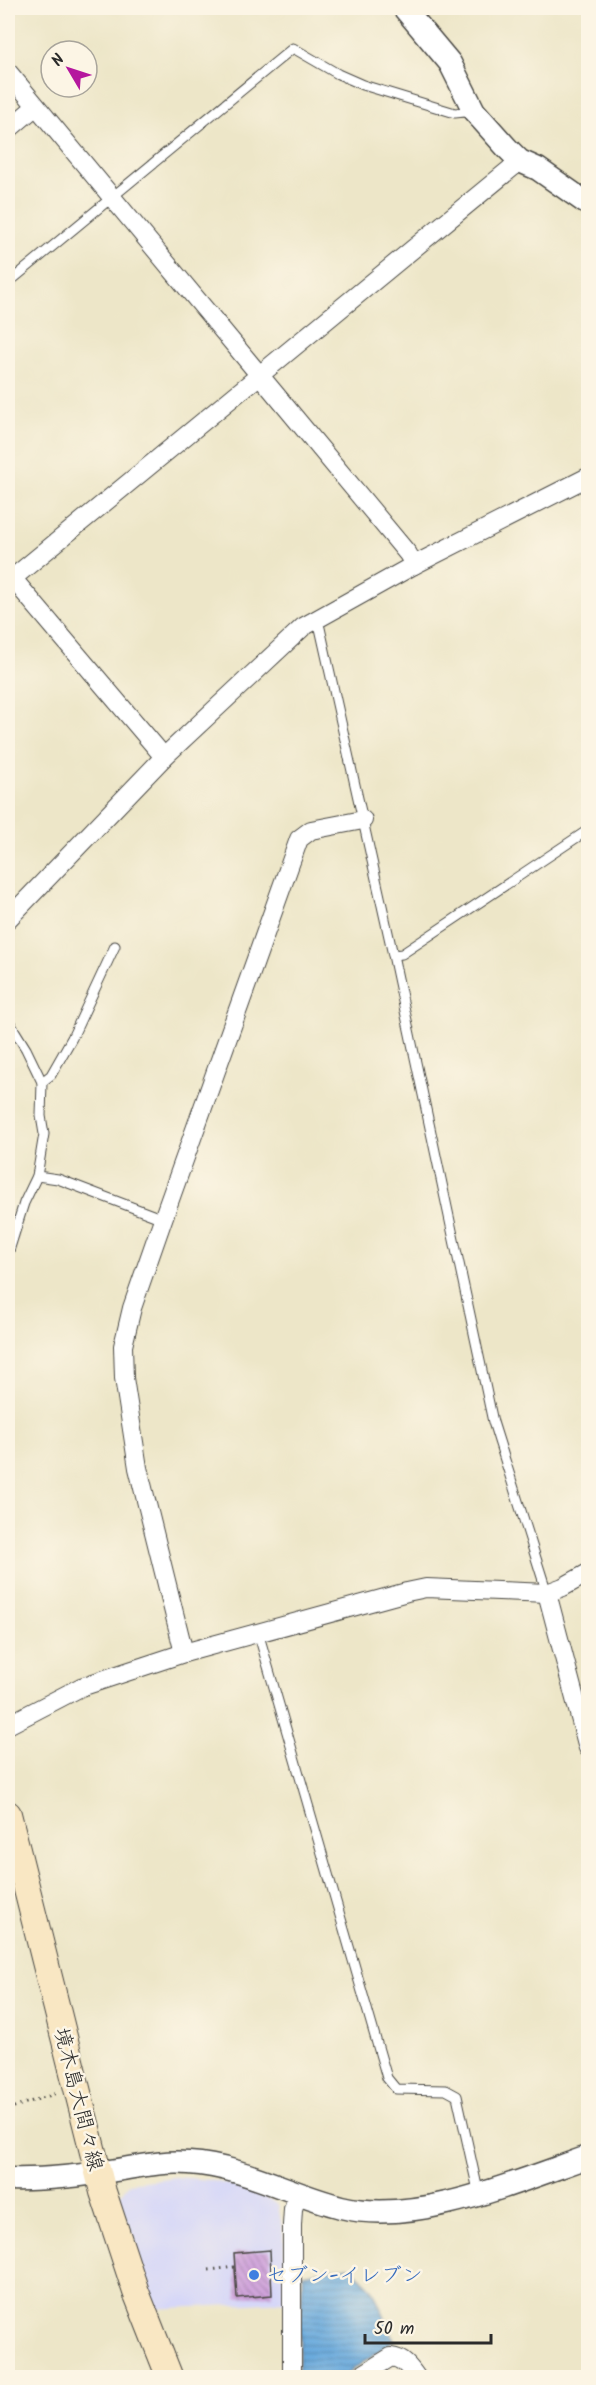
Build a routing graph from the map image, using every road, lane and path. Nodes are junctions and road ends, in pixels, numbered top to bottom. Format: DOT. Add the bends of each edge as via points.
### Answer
graph roads {
  1 [pos="404,8"];
  2 [pos="8,72"];
  3 [pos="35,107"];
  4 [pos="474,111"];
  5 [pos="8,130"];
  6 [pos="520,161"];
  7 [pos="112,197"];
  8 [pos="588,204"];
  9 [pos="8,284"];
  10 [pos="259,375"];
  11 [pos="588,477"];
  12 [pos="414,564"];
  13 [pos="9,578"];
  14 [pos="314,618"];
  15 [pos="164,757"];
  16 [pos="363,820"];
  17 [pos="588,830"];
  18 [pos="8,919"];
  19 [pos="115,946"];
  20 [pos="393,955"];
  21 [pos="8,1020"];
  22 [pos="42,1082"];
  23 [pos="37,1176"];
  24 [pos="163,1219"];
  25 [pos="8,1254"];
  26 [pos="588,1573"];
  27 [pos="547,1593"];
  28 [pos="258,1632"];
  29 [pos="184,1653"];
  30 [pos="8,1725"];
  31 [pos="588,1748"];
  32 [pos="8,1814"];
  33 [pos="76,2087"];
  34 [pos="8,2109"];
  35 [pos="588,2157"];
  36 [pos="98,2173"];
  37 [pos="8,2179"];
  38 [pos="298,2194"];
  39 [pos="479,2195"];
  40 [pos="235,2267"];
  41 [pos="209,2270"];
  42 [pos="170,2378"];
  43 [pos="292,2378"];
  44 [pos="357,2378"];
  45 [pos="417,2378"];
  1 -- 4 [label="street" via="450,63"];
  2 -- 3 [label="street"];
  3 -- 5 [label="street"];
  3 -- 7 [label="street"];
  4 -- 6 [label="street"];
  4 -- 7 [label="lane" via="455,113 363,85 293,48"];
  6 -- 8 [label="street"];
  6 -- 10 [label="street"];
  7 -- 9 [label="lane"];
  7 -- 10 [label="street"];
  10 -- 12 [label="street"];
  10 -- 13 [label="street"];
  11 -- 12 [label="street"];
  12 -- 14 [label="street"];
  13 -- 15 [label="street"];
  14 -- 15 [label="street"];
  14 -- 16 [label="lane" via="320,628"];
  15 -- 18 [label="street"];
  16 -- 20 [label="lane"];
  16 -- 24 [label="street" via="311,830 299,839"];
  17 -- 20 [label="lane" via="402,954"];
  19 -- 22 [label="lane" via="72,1038 51,1075"];
  20 -- 27 [label="lane" via="493,1422"];
  21 -- 22 [label="lane"];
  22 -- 23 [label="lane" via="44,1134"];
  23 -- 24 [label="lane" via="58,1179"];
  23 -- 25 [label="lane"];
  24 -- 29 [label="street" via="132,1308 122,1360 138,1467"];
  26 -- 27 [label="street"];
  27 -- 28 [label="street" via="426,1588"];
  27 -- 31 [label="street"];
  28 -- 29 [label="street"];
  28 -- 39 [label="lane" via="387,2078 396,2089 447,2090 457,2096"];
  29 -- 30 [label="street" via="81,1687"];
  32 -- 33 [label="main road, 境木島大間々線"];
  33 -- 34 [label="path"];
  33 -- 36 [label="main road, 境木島大間々線"];
  35 -- 39 [label="street"];
  36 -- 37 [label="street"];
  36 -- 38 [label="street" via="161,2162 217,2165"];
  36 -- 42 [label="main road, 境木島大間々線" via="136,2292"];
  38 -- 39 [label="street" via="344,2208 383,2211 413,2210"];
  38 -- 43 [label="street" via="292,2226"];
  40 -- 41 [label="path"];
  44 -- 45 [label="street" via="391,2357 407,2365"];
}
